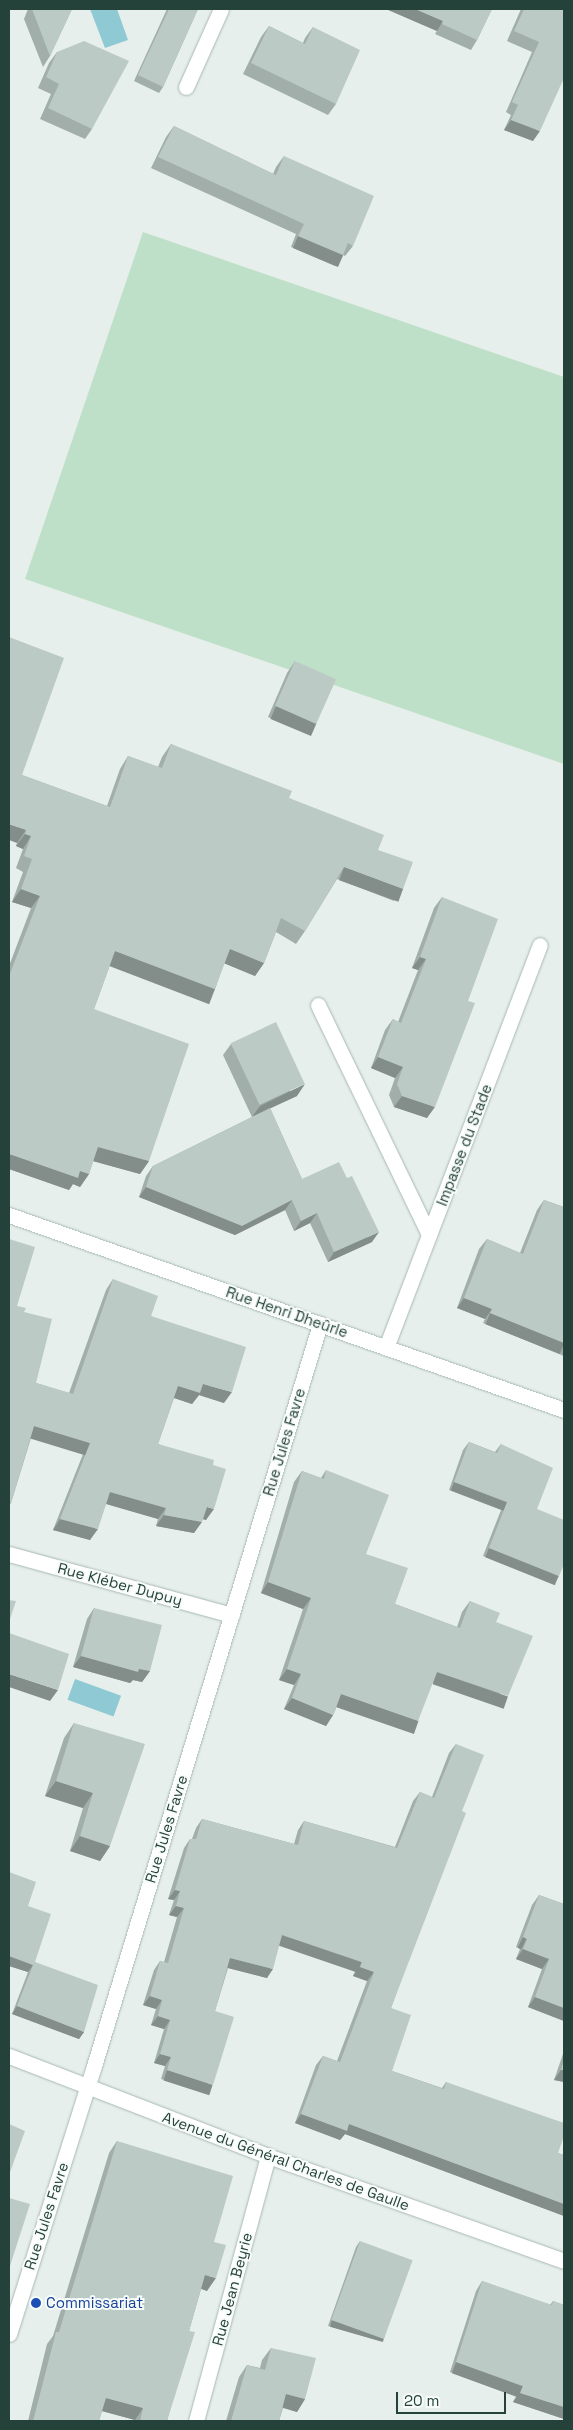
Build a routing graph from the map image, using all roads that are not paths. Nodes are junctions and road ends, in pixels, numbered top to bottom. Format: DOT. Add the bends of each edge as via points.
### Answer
graph roads {
  1 [pos="221,9"];
  2 [pos="186,87"];
  3 [pos="540,945"];
  4 [pos="318,1005"];
  5 [pos="9,1215"];
  6 [pos="429,1235"];
  7 [pos="320,1324"];
  8 [pos="387,1345"];
  9 [pos="564,1410"];
  10 [pos="9,1554"];
  11 [pos="232,1614"];
  12 [pos="9,2056"];
  13 [pos="87,2088"];
  14 [pos="268,2156"];
  15 [pos="564,2261"];
  16 [pos="9,2334"];
  17 [pos="196,2421"];
  1 -- 2 [label="street"];
  3 -- 6 [label="street, Impasse du Stade"];
  4 -- 6 [label="street"];
  5 -- 7 [label="street, Rue Henri Dheûrle"];
  6 -- 8 [label="street, Impasse du Stade"];
  7 -- 8 [label="street, Rue Henri Dheûrle"];
  7 -- 11 [label="street, Rue Jules Favre"];
  8 -- 9 [label="street, Rue Henri Dheûrle"];
  10 -- 11 [label="street, Rue Kléber Dupuy"];
  11 -- 13 [label="street, Rue Jules Favre"];
  12 -- 13 [label="street, Avenue du Général Charles de Gaulle"];
  13 -- 14 [label="street, Avenue du Général Charles de Gaulle"];
  13 -- 16 [label="street, Rue Jules Favre"];
  14 -- 15 [label="street, Avenue du Général Charles de Gaulle"];
  14 -- 17 [label="street, Rue Jean Beyrie"];
}
